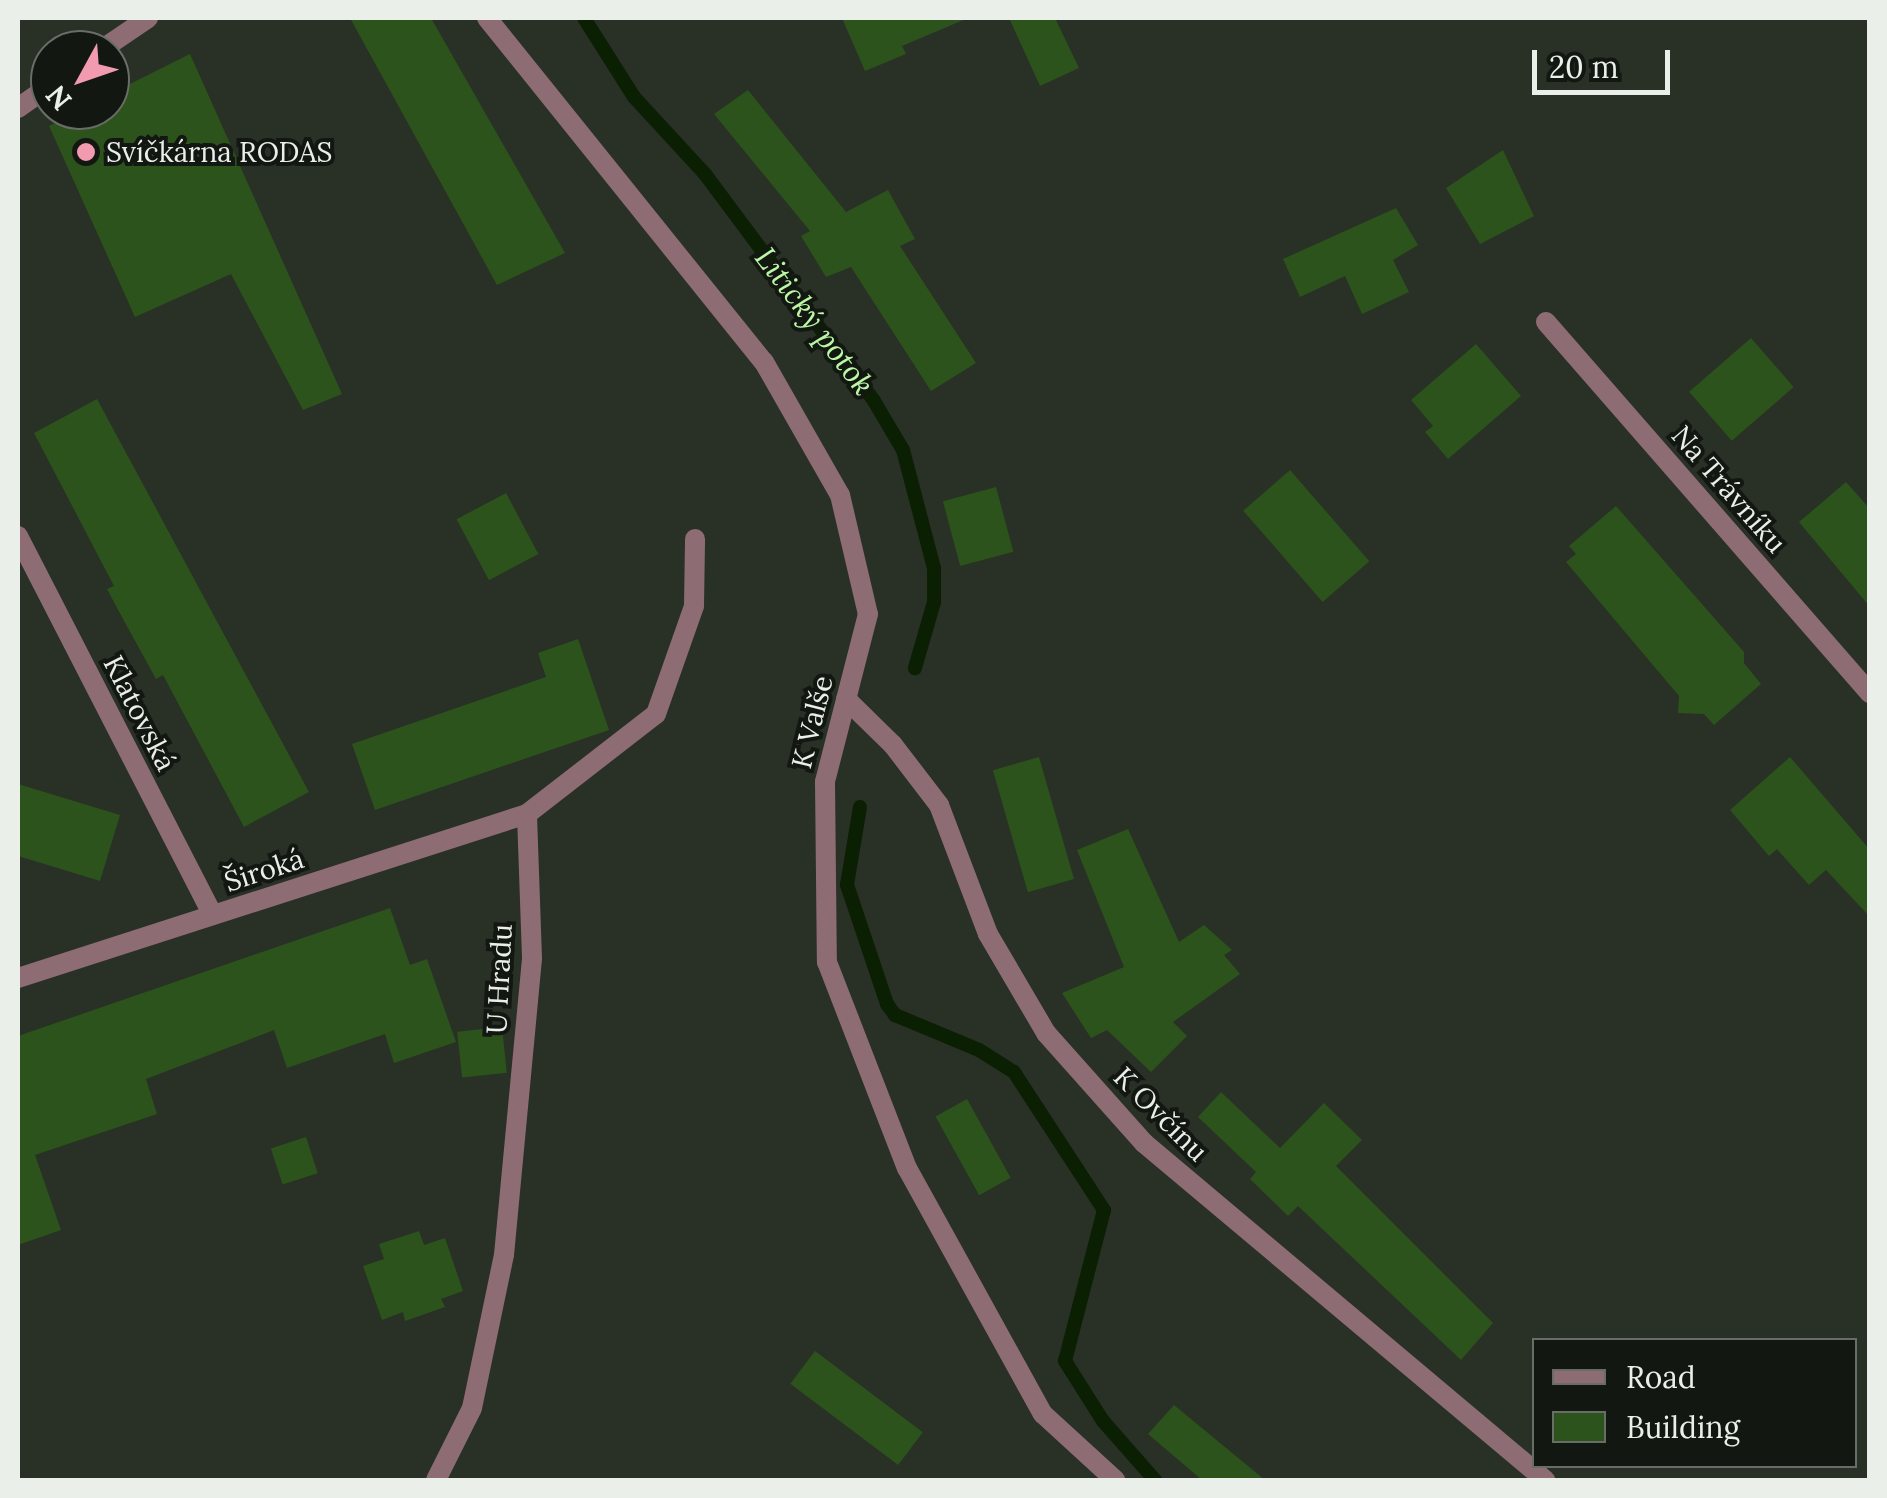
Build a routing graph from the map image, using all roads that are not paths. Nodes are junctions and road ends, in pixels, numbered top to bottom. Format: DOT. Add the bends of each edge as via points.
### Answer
graph roads {
  1 [pos="487,18"];
  2 [pos="1546,322"];
  3 [pos="18,536"];
  4 [pos="695,539"];
  5 [pos="1870,693"];
  6 [pos="846,700"];
  7 [pos="527,814"];
  8 [pos="213,916"];
  9 [pos="18,978"];
  10 [pos="436,1480"];
  11 [pos="1114,1480"];
  12 [pos="1545,1480"];
  1 -- 6 [label="street, K Valše" via="764,362 840,495 868,614"];
  2 -- 5 [label="street, Na Trávníku"];
  3 -- 8 [label="street, Klatovská"];
  4 -- 7 [label="street" via="694,606 656,714"];
  6 -- 11 [label="street, K Valše" via="824,782 827,962 907,1168 1042,1414"];
  6 -- 12 [label="street, K Ovčínu" via="894,746 939,805 988,934 1046,1033 1144,1143"];
  7 -- 8 [label="street, Široká"];
  7 -- 10 [label="street, U Hradu" via="532,958 504,1255 472,1408"];
  8 -- 9 [label="street, Široká"];
}
